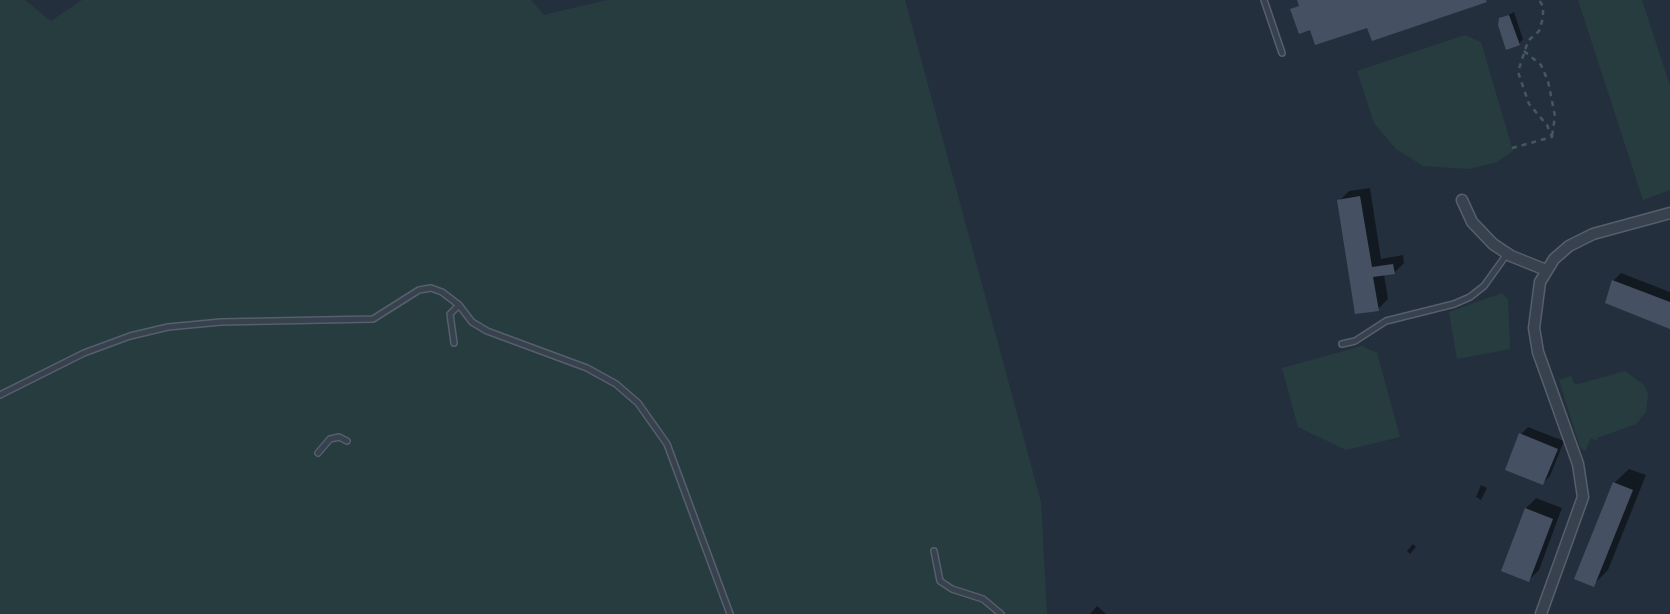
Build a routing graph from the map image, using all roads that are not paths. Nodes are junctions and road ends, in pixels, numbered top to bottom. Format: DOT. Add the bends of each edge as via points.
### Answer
graph roads {
  1 [pos="1264,0"];
  2 [pos="1282,53"];
  3 [pos="1462,200"];
  4 [pos="1670,213"];
  5 [pos="1507,254"];
  6 [pos="1546,270"];
  7 [pos="459,306"];
  8 [pos="454,343"];
  9 [pos="1342,344"];
  10 [pos="0,395"];
  11 [pos="347,441"];
  12 [pos="318,453"];
  13 [pos="934,551"];
  14 [pos="730,614"];
  15 [pos="1001,614"];
  16 [pos="1541,614"];
  1 -- 2 [label="lane"];
  3 -- 5 [label="street" via="1472,222"];
  4 -- 6 [label="street" via="1593,234 1569,246"];
  5 -- 6 [label="street"];
  5 -- 9 [label="lane" via="1470,297 1386,321"];
  6 -- 16 [label="street" via="1535,303 1534,328 1538,352 1578,464 1583,497"];
  7 -- 8 [label="lane" via="450,314"];
  7 -- 10 [label="lane" via="431,288 419,290 373,319 168,327 84,354"];
  7 -- 14 [label="lane" via="487,331 587,368 616,384 649,415 667,444"];
  11 -- 12 [label="lane" via="330,439"];
  13 -- 15 [label="lane" via="940,581 983,599"];
}
